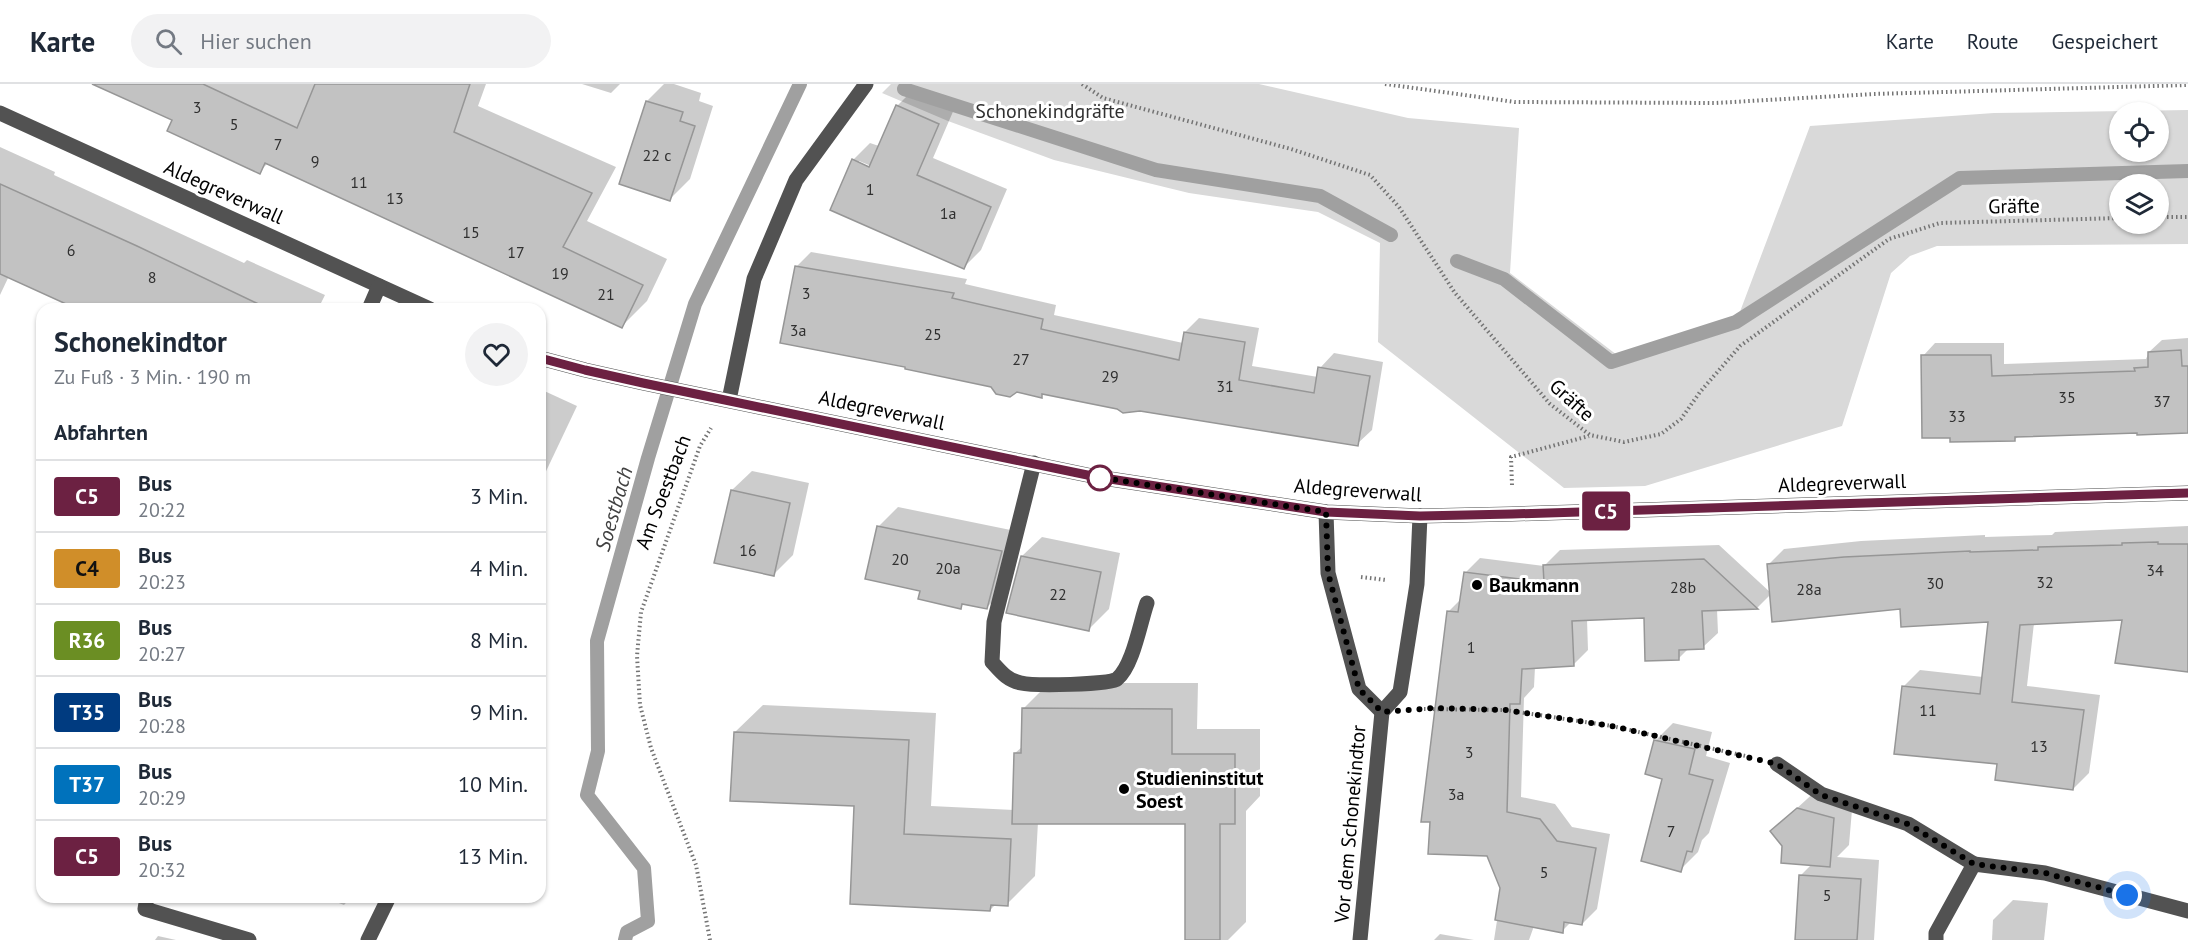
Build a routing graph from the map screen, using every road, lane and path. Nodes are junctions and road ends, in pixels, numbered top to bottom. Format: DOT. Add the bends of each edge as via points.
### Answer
graph roads {
  1 [pos="866,84"];
  2 [pos="1082,84"];
  3 [pos="1385,84"];
  4 [pos="2188,85"];
  5 [pos="0,113"];
  6 [pos="2169,217"];
  7 [pos="2188,217"];
  8 [pos="2109,218"];
  9 [pos="379,286"];
  10 [pos="372,303"];
  11 [pos="417,303"];
  12 [pos="546,360"];
  13 [pos="729,400"];
  14 [pos="1590,435"];
  15 [pos="1034,463"];
  16 [pos="2188,492"];
  17 [pos="1326,512"];
  18 [pos="1512,514"];
  19 [pos="1420,516"];
  20 [pos="1328,573"];
  21 [pos="1417,584"];
  22 [pos="1147,603"];
  23 [pos="1382,712"];
  24 [pos="1777,764"];
  25 [pos="1974,864"];
  26 [pos="146,903"];
  27 [pos="385,903"];
  28 [pos="2188,911"];
  29 [pos="249,940"];
  30 [pos="368,940"];
  31 [pos="710,940"];
  32 [pos="1360,940"];
  33 [pos="1935,940"];
  1 -- 13 [label="street" via="796,180 754,279"];
  2 -- 14 [label="path, Gräfte" via="1103,98 1370,175 1399,207 1455,293 1550,404"];
  3 -- 4 [label="path" via="1515,102 1715,103"];
  5 -- 9 [label="street, Aldegreverwall"];
  6 -- 7 [label="path"];
  8 -- 14 [label="path, Gräfte" via="1940,223 1889,239 1740,346 1682,419 1661,434 1624,442"];
  9 -- 10 [label="street"];
  9 -- 11 [label="street, Aldegreverwall"];
  12 -- 13 [label="street, Aldegreverwall"];
  13 -- 15 [label="street, Aldegreverwall"];
  13 -- 31 [label="path, Am Soestbach" via="700,446 640,612 637,656 640,705 651,747 696,865"];
  14 -- 18 [label="path" via="1511,457"];
  15 -- 17 [label="street, Aldegreverwall" via="1097,477"];
  15 -- 22 [label="street" via="994,622 992,662 1004,676 1021,683 1115,681 1126,670"];
  16 -- 18 [label="street, Aldegreverwall"];
  17 -- 19 [label="street, Aldegreverwall"];
  17 -- 20 [label="street, Vor dem Schonekindtor"];
  18 -- 19 [label="street, Aldegreverwall"];
  19 -- 21 [label="street, Vor dem Schonekindtor"];
  20 -- 21 [label="path"];
  20 -- 23 [label="street, Vor dem Schonekindtor" via="1359,689"];
  21 -- 23 [label="street, Vor dem Schonekindtor" via="1400,692"];
  23 -- 24 [label="path" via="1435,708 1505,710 1612,726"];
  23 -- 32 [label="street, Vor dem Schonekindtor"];
  24 -- 25 [label="street" via="1821,795 1908,824"];
  25 -- 28 [label="street" via="2045,873"];
  25 -- 33 [label="street"];
  26 -- 29 [label="street" via="145,909"];
  27 -- 30 [label="street"];
}
